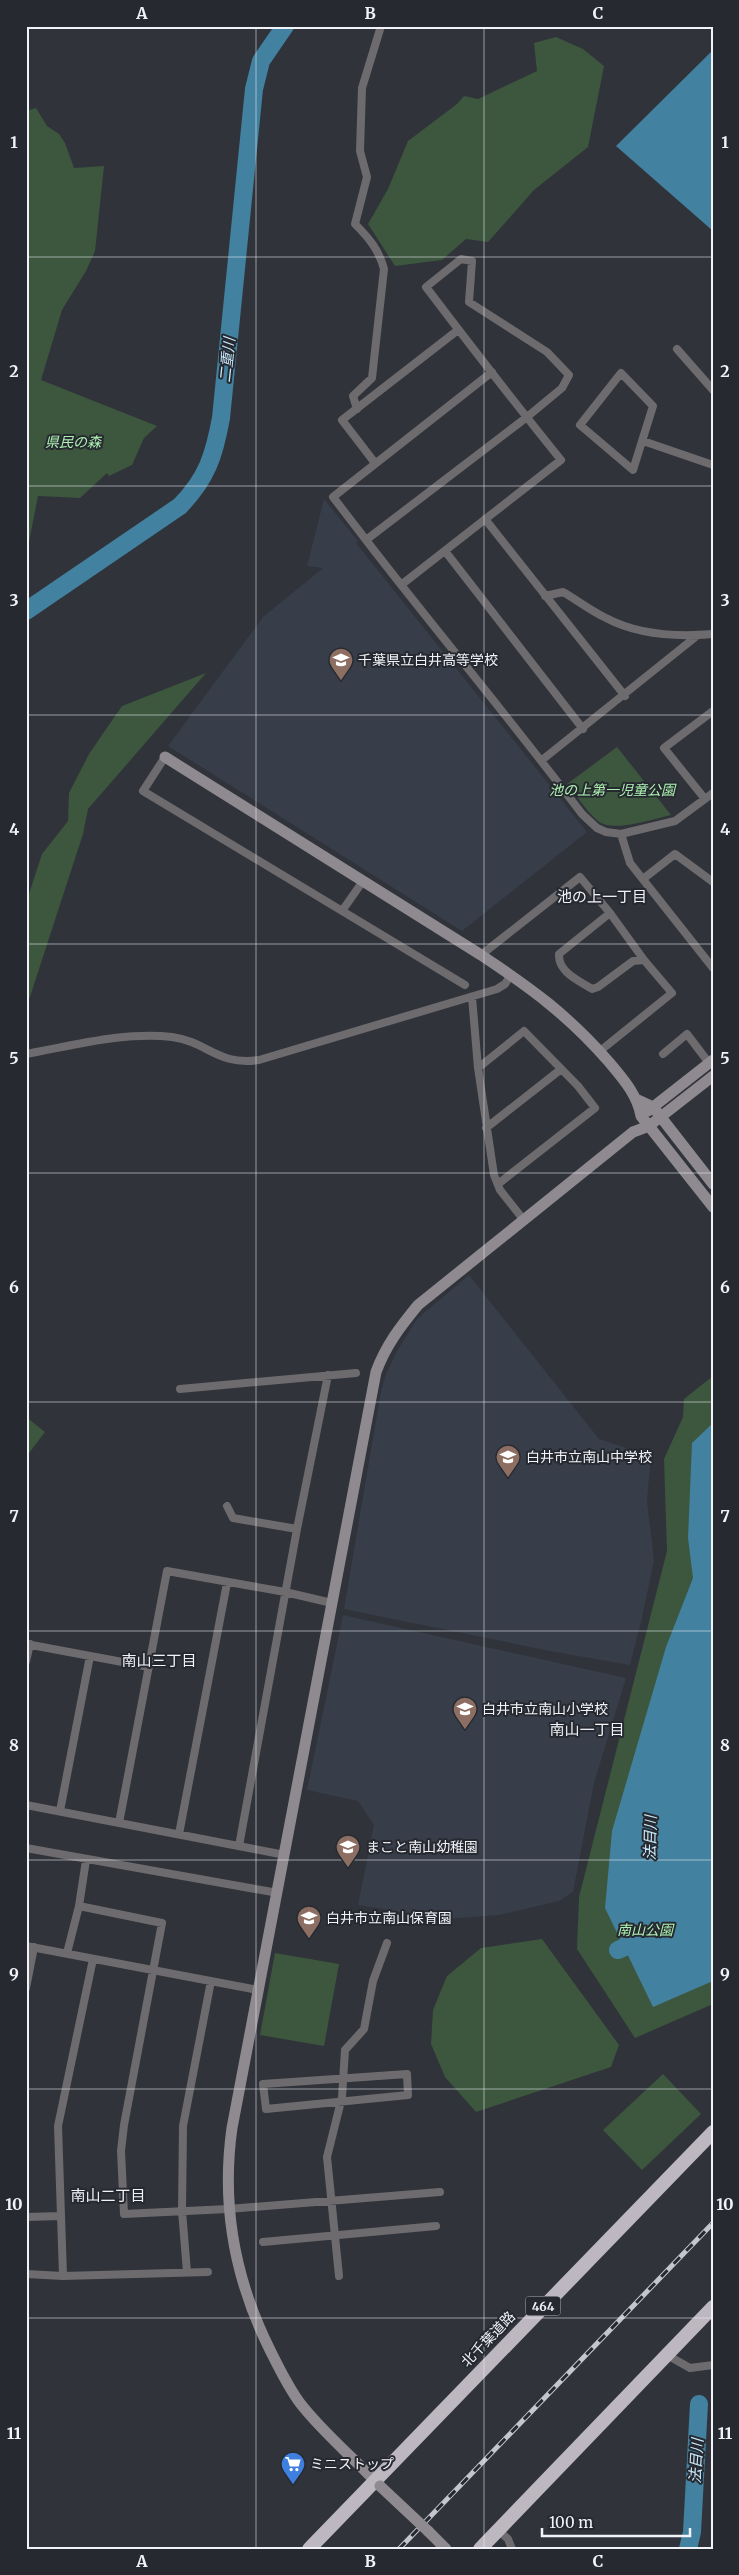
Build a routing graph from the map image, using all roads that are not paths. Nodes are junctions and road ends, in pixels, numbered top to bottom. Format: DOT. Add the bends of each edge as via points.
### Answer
graph roads {
  1 [pos="381,26"];
  2 [pos="458,330"];
  3 [pos="677,349"];
  4 [pos="492,372"];
  5 [pos="713,390"];
  6 [pos="357,409"];
  7 [pos="527,417"];
  8 [pos="643,441"];
  9 [pos="375,463"];
  10 [pos="713,465"];
  11 [pos="485,519"];
  12 [pos="366,540"];
  13 [pos="445,551"];
  14 [pos="401,585"];
  15 [pos="546,596"];
  16 [pos="713,634"];
  17 [pos="698,635"];
  18 [pos="624,696"];
  19 [pos="713,711"];
  20 [pos="583,729"];
  21 [pos="165,757"];
  22 [pos="542,760"];
  23 [pos="713,793"];
  24 [pos="705,799"];
  25 [pos="621,834"];
  26 [pos="643,879"];
  27 [pos="364,881"];
  28 [pos="713,882"];
  29 [pos="342,911"];
  30 [pos="610,913"];
  31 [pos="481,955"];
  32 [pos="644,960"];
  33 [pos="713,968"];
  34 [pos="512,975"];
  35 [pos="465,985"];
  36 [pos="472,997"];
  37 [pos="600,1051"];
  38 [pos="26,1054"];
  39 [pos="663,1054"];
  40 [pos="711,1061"];
  41 [pos="478,1068"];
  42 [pos="560,1070"];
  43 [pos="713,1076"];
  44 [pos="638,1100"];
  45 [pos="653,1107"];
  46 [pos="641,1116"];
  47 [pos="660,1117"];
  48 [pos="649,1126"];
  49 [pos="486,1128"];
  50 [pos="633,1132"];
  51 [pos="498,1184"];
  52 [pos="713,1184"];
  53 [pos="713,1207"];
  54 [pos="523,1220"];
  55 [pos="356,1373"];
  56 [pos="328,1375"];
  57 [pos="180,1389"];
  58 [pos="227,1506"];
  59 [pos="297,1529"];
  60 [pos="227,1583"];
  61 [pos="286,1592"];
  62 [pos="332,1603"];
  63 [pos="28,1644"];
  64 [pos="90,1656"];
  65 [pos="26,1661"];
  66 [pos="149,1667"];
  67 [pos="26,1805"];
  68 [pos="60,1811"];
  69 [pos="119,1823"];
  70 [pos="179,1834"];
  71 [pos="239,1846"];
  72 [pos="26,1848"];
  73 [pos="285,1855"];
  74 [pos="86,1860"];
  75 [pos="278,1893"];
  76 [pos="79,1906"];
  77 [pos="387,1943"];
  78 [pos="30,1946"];
  79 [pos="67,1954"];
  80 [pos="93,1959"];
  81 [pos="152,1970"];
  82 [pos="211,1981"];
  83 [pos="26,1988"];
  84 [pos="258,1990"];
  85 [pos="344,2079"];
  86 [pos="340,2103"];
  87 [pos="713,2132"];
  88 [pos="440,2192"];
  89 [pos="331,2202"];
  90 [pos="228,2209"];
  91 [pos="182,2211"];
  92 [pos="61,2216"];
  93 [pos="26,2217"];
  94 [pos="436,2226"];
  95 [pos="334,2236"];
  96 [pos="263,2242"];
  97 [pos="187,2272"];
  98 [pos="208,2272"];
  99 [pos="26,2274"];
  100 [pos="63,2276"];
  101 [pos="339,2276"];
  102 [pos="713,2307"];
  103 [pos="667,2355"];
  104 [pos="713,2365"];
  105 [pos="377,2483"];
  106 [pos="498,2530"];
  107 [pos="308,2549"];
  108 [pos="446,2549"];
  109 [pos="480,2549"];
  110 [pos="512,2549"];
  1 -- 6 [label="street" via="362,88 360,151 367,178 355,224 370,238 384,269 372,378 354,396"];
  2 -- 4 [label="street"];
  2 -- 6 [label="street"];
  2 -- 7 [label="street" via="426,287 461,259 472,261 469,302 547,352 569,375 562,388"];
  3 -- 5 [label="street"];
  4 -- 7 [label="street"];
  4 -- 9 [label="street"];
  6 -- 9 [label="street" via="342,420"];
  7 -- 11 [label="street" via="561,460"];
  7 -- 12 [label="street"];
  8 -- 8 [label="street" via="633,470 580,425 621,373 652,406"];
  8 -- 10 [label="street"];
  9 -- 12 [label="street" via="333,497"];
  11 -- 13 [label="street"];
  11 -- 15 [label="street"];
  12 -- 14 [label="street"];
  13 -- 14 [label="street"];
  13 -- 20 [label="street"];
  14 -- 22 [label="street"];
  15 -- 17 [label="street" via="563,592 607,619 635,629 660,634"];
  15 -- 18 [label="street"];
  16 -- 17 [label="street"];
  17 -- 18 [label="street"];
  18 -- 20 [label="street"];
  19 -- 24 [label="street" via="664,748"];
  20 -- 22 [label="street"];
  21 -- 27 [label="street"];
  21 -- 29 [label="street" via="143,791"];
  22 -- 25 [label="street" via="590,822 606,832"];
  23 -- 24 [label="street"];
  24 -- 25 [label="street" via="676,821"];
  25 -- 26 [label="street" via="630,863"];
  26 -- 28 [label="street" via="675,854"];
  26 -- 33 [label="street"];
  27 -- 29 [label="street"];
  27 -- 31 [label="street"];
  29 -- 35 [label="street"];
  30 -- 31 [label="street" via="580,877"];
  30 -- 32 [label="street"];
  30 -- 32 [label="street" via="559,954 562,968 592,989 633,961"];
  31 -- 34 [label="street"];
  32 -- 37 [label="street" via="672,993"];
  34 -- 36 [label="street" via="497,989"];
  34 -- 37 [label="street" via="568,1017"];
  36 -- 38 [label="street" via="260,1060 230,1061 192,1043 150,1036 91,1042"];
  36 -- 41 [label="street"];
  37 -- 44 [label="street"];
  39 -- 40 [label="street" via="686,1034"];
  40 -- 45 [label="street"];
  41 -- 42 [label="street" via="524,1031"];
  41 -- 49 [label="street"];
  42 -- 49 [label="street"];
  42 -- 51 [label="street" via="595,1108"];
  43 -- 47 [label="street"];
  44 -- 45 [label="street"];
  44 -- 46 [label="street"];
  45 -- 46 [label="street"];
  45 -- 47 [label="street"];
  46 -- 48 [label="street"];
  46 -- 50 [label="street"];
  47 -- 48 [label="street"];
  47 -- 52 [label="street"];
  48 -- 50 [label="street"];
  48 -- 53 [label="street"];
  49 -- 51 [label="street"];
  50 -- 54 [label="street"];
  51 -- 54 [label="street"];
  54 -- 62 [label="street" via="418,1305 384,1350 368,1410"];
  55 -- 56 [label="street"];
  56 -- 57 [label="street"];
  56 -- 59 [label="street"];
  58 -- 59 [label="street" via="233,1518"];
  59 -- 61 [label="street"];
  60 -- 61 [label="street"];
  60 -- 66 [label="street" via="167,1571"];
  60 -- 70 [label="street"];
  61 -- 62 [label="street"];
  61 -- 71 [label="street"];
  62 -- 73 [label="street"];
  63 -- 64 [label="street"];
  63 -- 65 [label="street"];
  64 -- 66 [label="street"];
  64 -- 68 [label="street"];
  66 -- 69 [label="street"];
  67 -- 68 [label="street"];
  68 -- 69 [label="street"];
  69 -- 70 [label="street"];
  70 -- 71 [label="street"];
  71 -- 73 [label="street"];
  72 -- 74 [label="street"];
  73 -- 75 [label="street"];
  74 -- 75 [label="street"];
  74 -- 76 [label="street"];
  75 -- 84 [label="street"];
  76 -- 79 [label="street"];
  76 -- 81 [label="street" via="162,1923"];
  77 -- 85 [label="street" via="374,1981 364,2028 345,2050"];
  78 -- 79 [label="street"];
  78 -- 83 [label="street"];
  79 -- 80 [label="street"];
  80 -- 81 [label="street"];
  80 -- 92 [label="street" via="58,2126"];
  81 -- 82 [label="street"];
  81 -- 91 [label="street" via="121,2151 124,2214"];
  82 -- 84 [label="street"];
  82 -- 91 [label="street" via="184,2126"];
  84 -- 90 [label="street" via="227,2164"];
  85 -- 86 [label="street"];
  85 -- 86 [label="street" via="407,2074 408,2094"];
  85 -- 86 [label="street" via="263,2084 266,2109"];
  86 -- 89 [label="street" via="327,2157"];
  87 -- 105 [label="highway, 北千葉道路 / 464"];
  88 -- 89 [label="street"];
  89 -- 90 [label="street"];
  89 -- 95 [label="street"];
  90 -- 91 [label="street"];
  90 -- 105 [label="street" via="246,2295 282,2374 300,2403 326,2434"];
  91 -- 97 [label="street"];
  92 -- 93 [label="street"];
  92 -- 100 [label="street"];
  94 -- 95 [label="street"];
  95 -- 96 [label="street"];
  95 -- 101 [label="street"];
  97 -- 98 [label="street"];
  97 -- 100 [label="street"];
  99 -- 100 [label="street"];
  102 -- 103 [label="highway"];
  103 -- 104 [label="street" via="690,2368"];
  103 -- 106 [label="highway"];
  105 -- 107 [label="highway, 北千葉道路 / 464"];
  105 -- 108 [label="street, bridge"];
  106 -- 109 [label="highway"];
  106 -- 110 [label="street" via="508,2538"];
}
